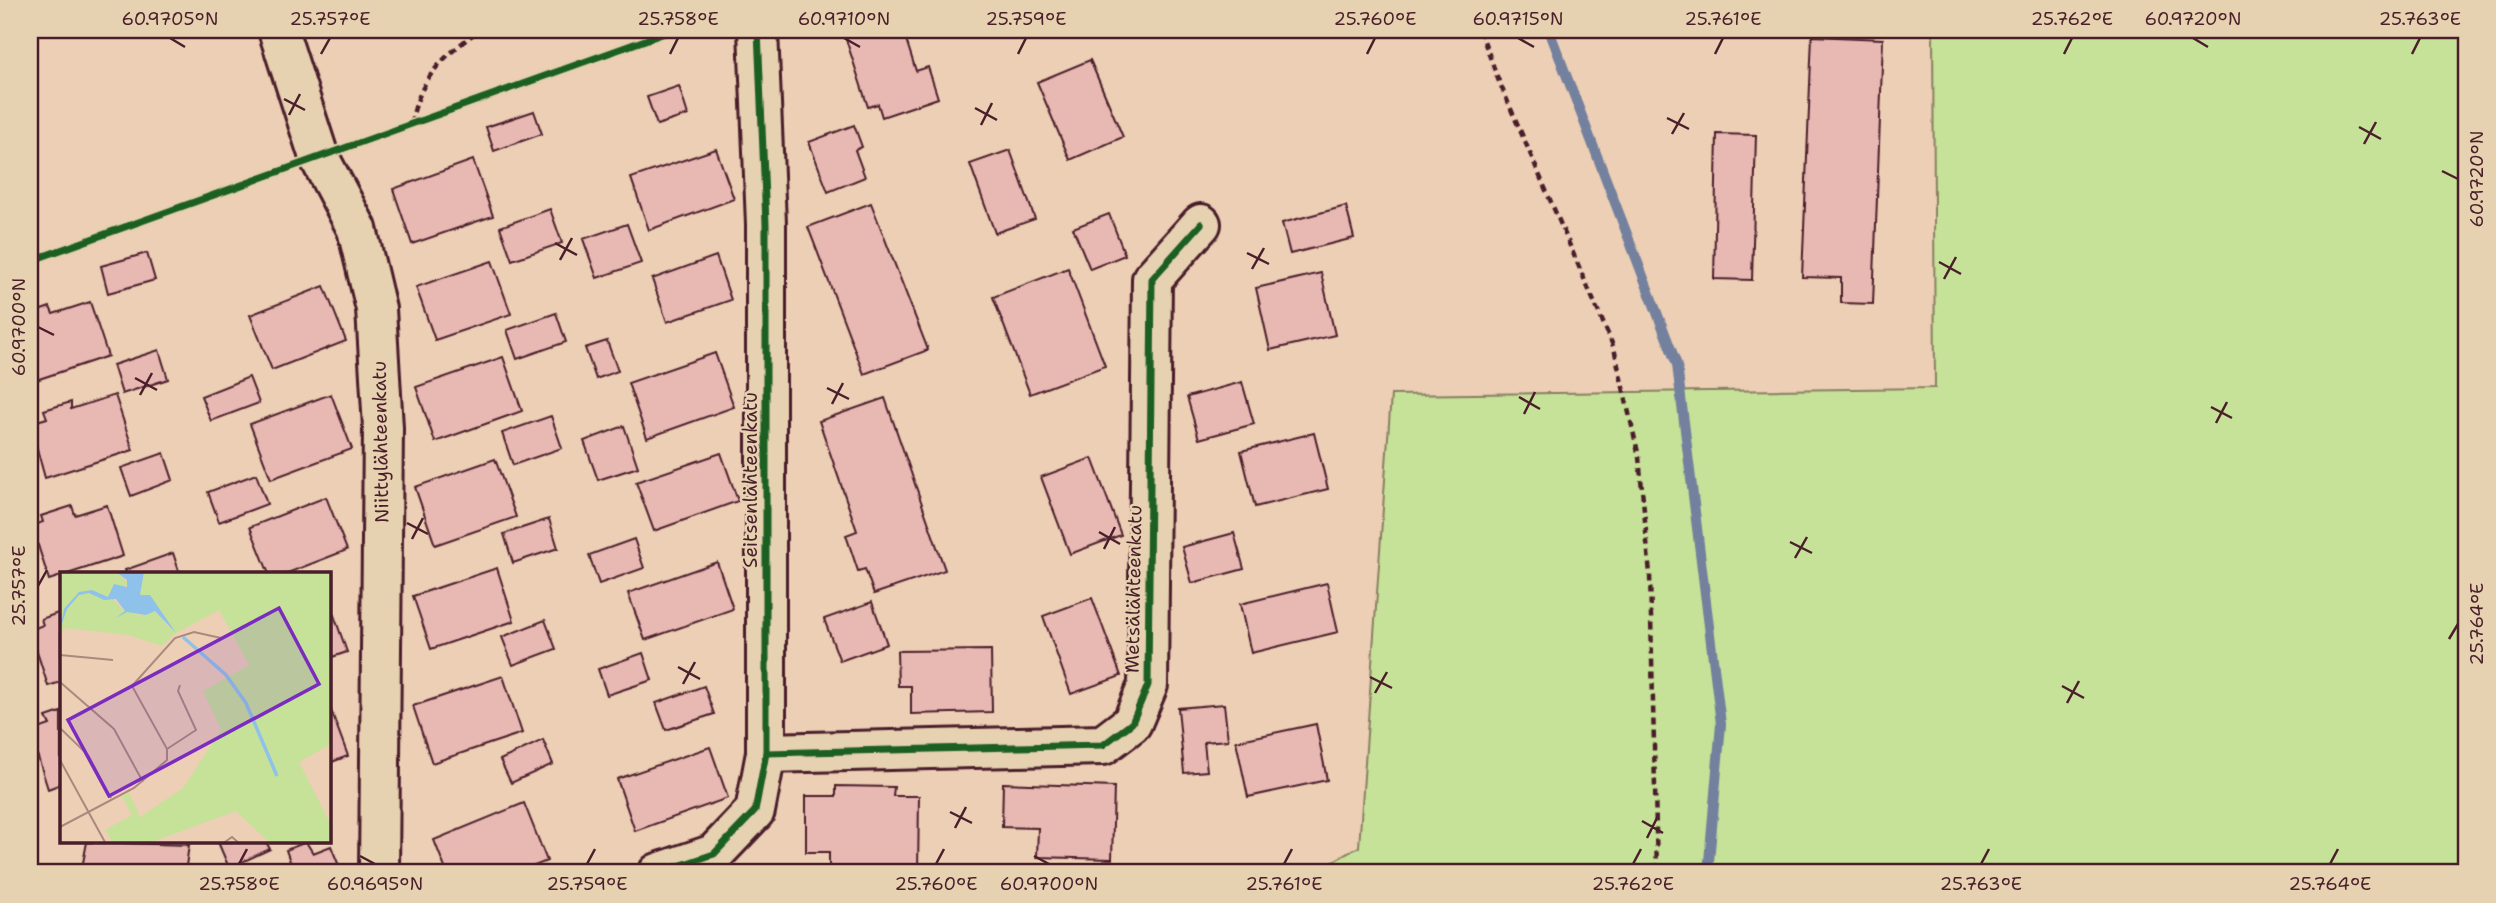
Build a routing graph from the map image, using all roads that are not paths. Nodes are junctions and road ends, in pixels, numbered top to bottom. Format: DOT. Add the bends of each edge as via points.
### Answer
graph roads {
  1 [pos="278,30"];
  2 [pos="758,30"];
  3 [pos="1201,224"];
  4 [pos="766,753"];
  5 [pos="379,873"];
  6 [pos="658,873"];
  1 -- 5 [label="street, Niittylähteenkatu" via="319,157 357,229 376,309 383,428"];
  2 -- 4 [label="street, Seitsenlähteenkatu" via="766,224"];
  3 -- 4 [label="street, Metsälähteenkatu" via="1152,279 1148,685 1132,723 1103,745"];
  4 -- 6 [label="street, Seitsenlähteenkatu" via="755,811 713,855"];
}
